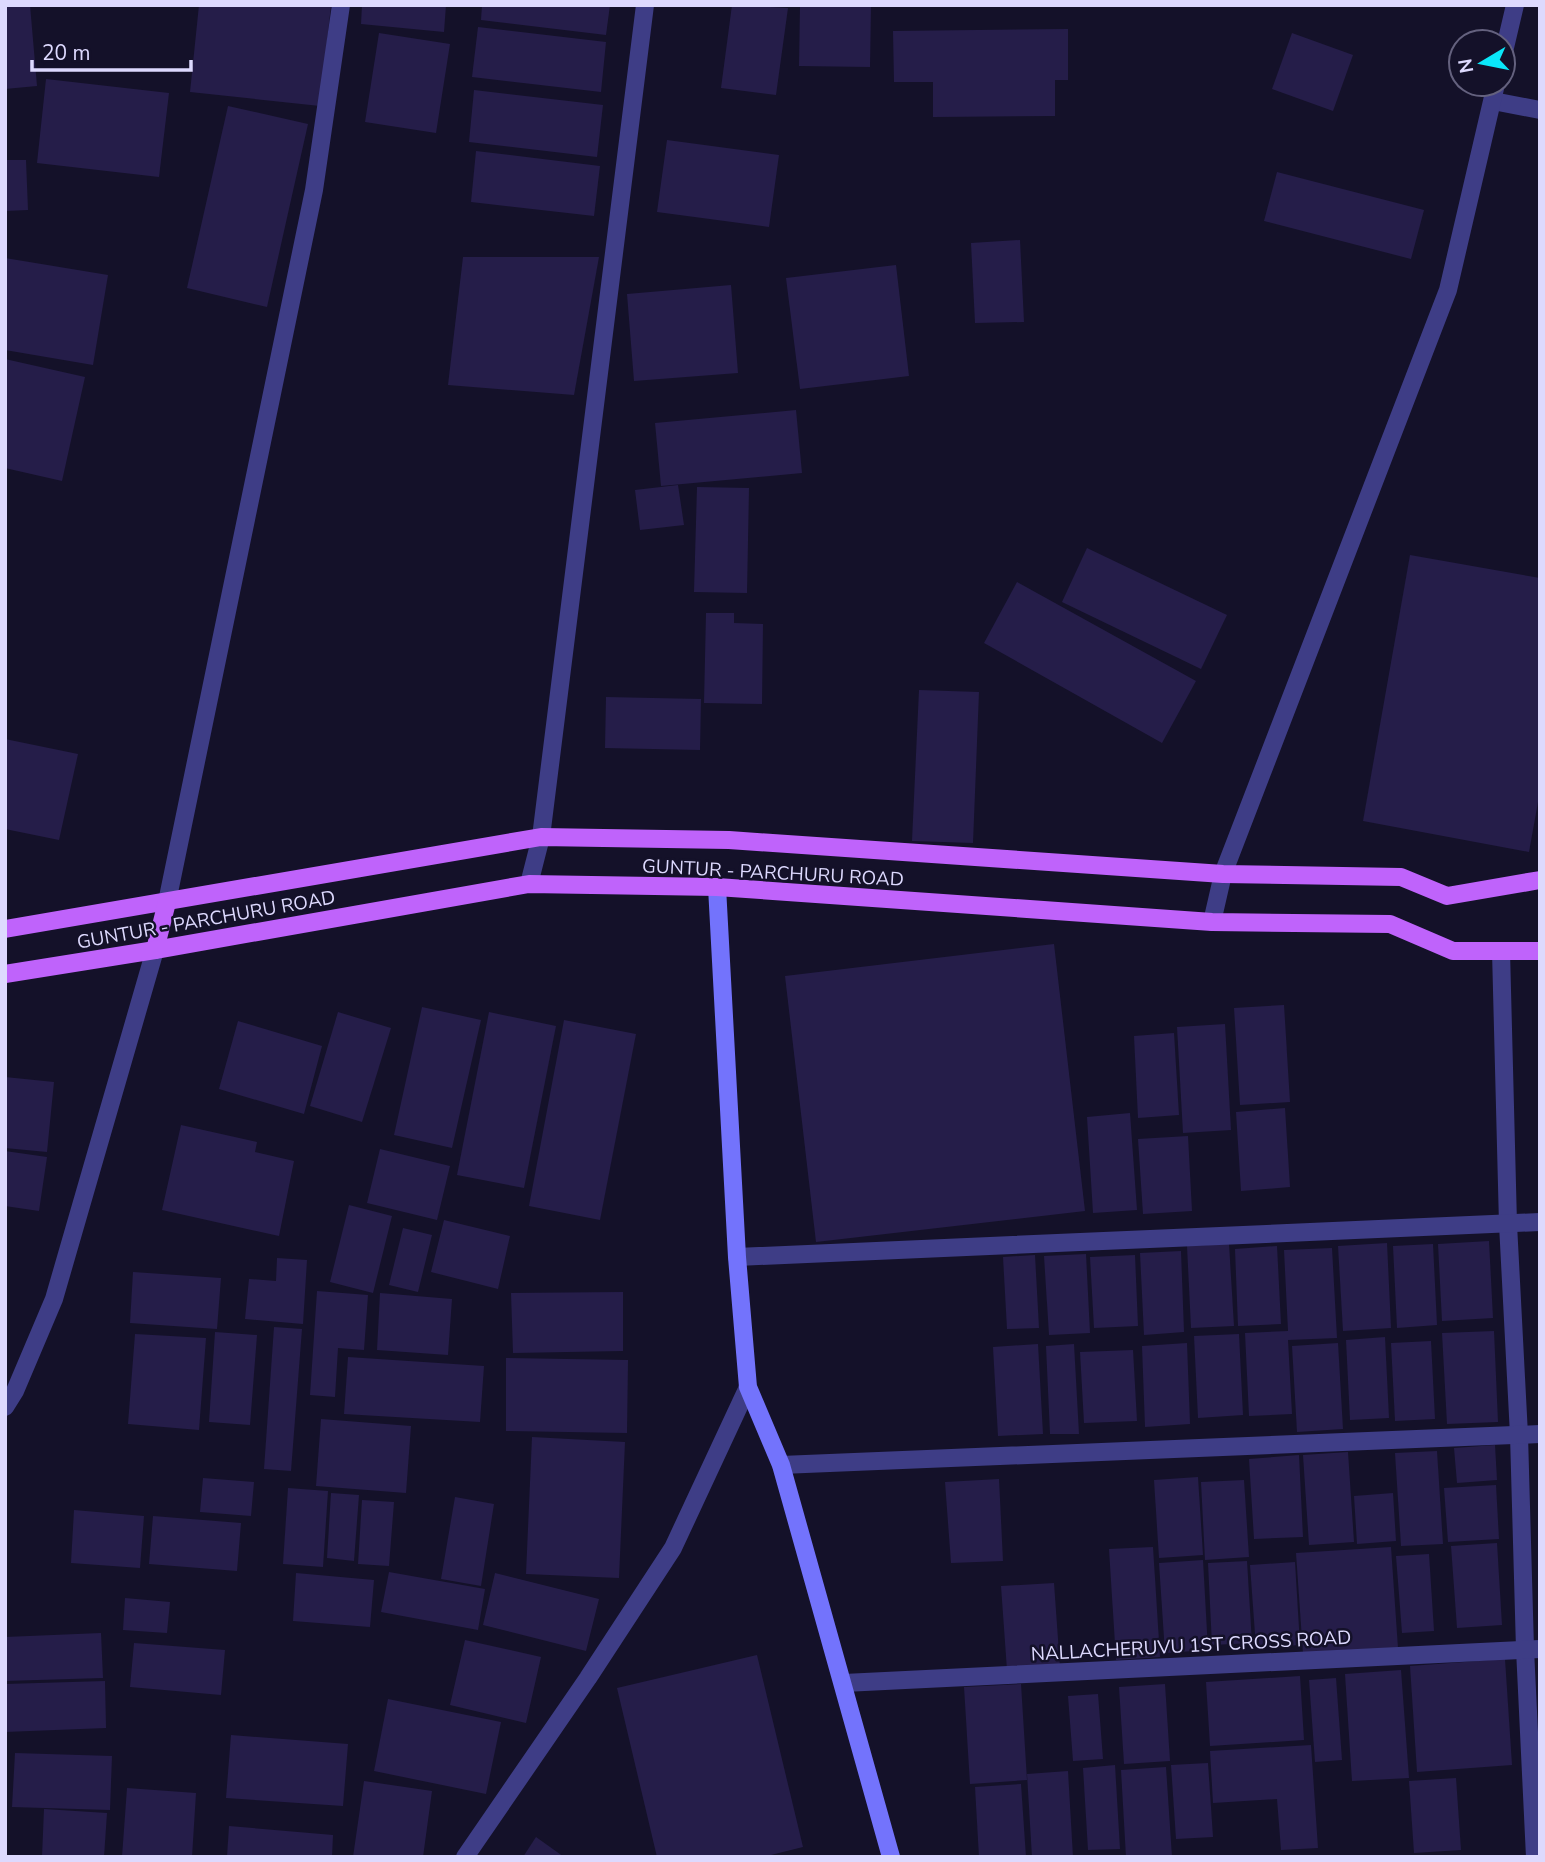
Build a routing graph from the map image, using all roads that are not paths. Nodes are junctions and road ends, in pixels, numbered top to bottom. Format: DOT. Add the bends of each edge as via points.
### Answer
graph roads {
  1 [pos="341,5"];
  2 [pos="645,5"];
  3 [pos="1515,5"];
  4 [pos="1510,28"];
  5 [pos="1493,98"];
  6 [pos="1509,98"];
  7 [pos="1540,110"];
  8 [pos="541,837"];
  9 [pos="1223,874"];
  10 [pos="1540,880"];
  11 [pos="529,884"];
  12 [pos="717,887"];
  13 [pos="167,902"];
  14 [pos="1212,922"];
  15 [pos="5,929"];
  16 [pos="155,950"];
  17 [pos="1501,951"];
  18 [pos="1540,951"];
  19 [pos="5,974"];
  20 [pos="1540,1222"];
  21 [pos="1508,1224"];
  22 [pos="737,1257"];
  23 [pos="748,1387"];
  24 [pos="5,1408"];
  25 [pos="1540,1434"];
  26 [pos="1519,1436"];
  27 [pos="781,1465"];
  28 [pos="1532,1649"];
  29 [pos="844,1683"];
  30 [pos="465,1857"];
  31 [pos="891,1857"];
  32 [pos="1535,1857"];
  1 -- 13 [label="street" via="314,190"];
  2 -- 8 [label="street"];
  3 -- 4 [label="street"];
  5 -- 9 [label="street" via="1448,290"];
  6 -- 7 [label="street"];
  8 -- 9 [label="main road, GUNTUR - PARCHURU ROAD" via="729,840"];
  8 -- 11 [label="street"];
  8 -- 13 [label="main road, GUNTUR - PARCHURU ROAD"];
  9 -- 10 [label="main road, GUNTUR - PARCHURU ROAD" via="1401,877 1447,896"];
  9 -- 14 [label="street"];
  11 -- 12 [label="main road, GUNTUR - PARCHURU ROAD"];
  11 -- 16 [label="main road, GUNTUR - PARCHURU ROAD"];
  12 -- 14 [label="main road, GUNTUR - PARCHURU ROAD"];
  12 -- 22 [label="main road"];
  13 -- 15 [label="main road, GUNTUR - PARCHURU ROAD"];
  13 -- 16 [label="main road"];
  14 -- 17 [label="main road, GUNTUR - PARCHURU ROAD" via="1390,924 1453,951"];
  16 -- 19 [label="main road, GUNTUR - PARCHURU ROAD"];
  16 -- 24 [label="street" via="54,1299"];
  17 -- 18 [label="main road, GUNTUR - PARCHURU ROAD"];
  17 -- 21 [label="street"];
  20 -- 21 [label="street"];
  21 -- 22 [label="street"];
  21 -- 26 [label="street"];
  22 -- 23 [label="main road"];
  23 -- 27 [label="main road"];
  23 -- 30 [label="street" via="673,1548"];
  25 -- 26 [label="street"];
  26 -- 27 [label="street"];
  26 -- 28 [label="street"];
  27 -- 29 [label="main road"];
  28 -- 29 [label="street, NALLACHERUVU 1ST CROSS ROAD"];
  28 -- 32 [label="street"];
  29 -- 31 [label="main road"];
}
